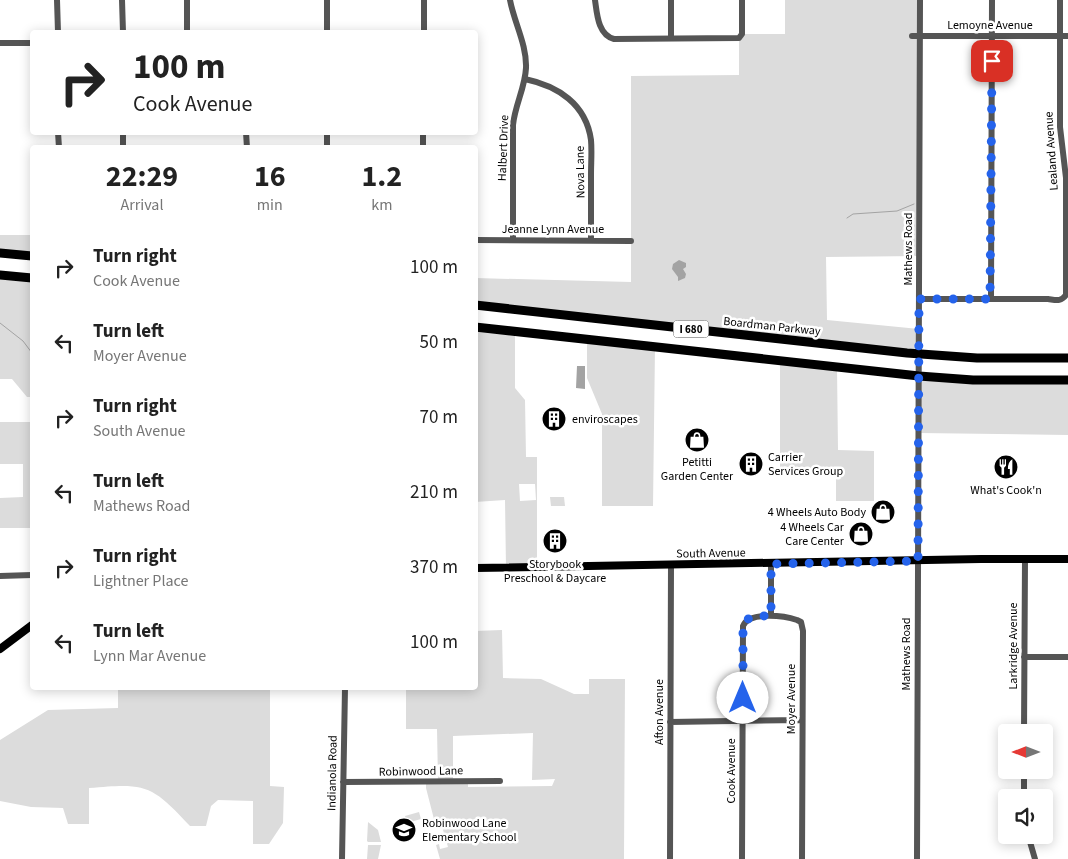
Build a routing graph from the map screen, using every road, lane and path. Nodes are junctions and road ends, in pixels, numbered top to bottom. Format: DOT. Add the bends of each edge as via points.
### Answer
graph roads {
  1 [pos="57,0"];
  2 [pos="122,0"];
  3 [pos="187,0"];
  4 [pos="327,0"];
  5 [pos="424,0"];
  6 [pos="510,0"];
  7 [pos="595,0"];
  8 [pos="671,0"];
  9 [pos="742,0"];
  10 [pos="920,0"];
  11 [pos="992,0"];
  12 [pos="1060,0"];
  13 [pos="58,30"];
  14 [pos="123,30"];
  15 [pos="187,30"];
  16 [pos="327,30"];
  17 [pos="424,30"];
  18 [pos="912,36"];
  19 [pos="920,36"];
  20 [pos="992,36"];
  21 [pos="1060,36"];
  22 [pos="1068,36"];
  23 [pos="671,38"];
  24 [pos="30,43"];
  25 [pos="0,44"];
  26 [pos="525,79"];
  27 [pos="1065,148"];
  28 [pos="478,240"];
  29 [pos="513,240"];
  30 [pos="592,240"];
  31 [pos="631,241"];
  32 [pos="0,253"];
  33 [pos="30,256"];
  34 [pos="0,275"];
  35 [pos="30,278"];
  36 [pos="919,299"];
  37 [pos="990,299"];
  38 [pos="478,305"];
  39 [pos="478,327"];
  40 [pos="1068,358"];
  41 [pos="1068,380"];
  42 [pos="1068,559"];
  43 [pos="1025,560"];
  44 [pos="918,561"];
  45 [pos="771,564"];
  46 [pos="671,565"];
  47 [pos="478,568"];
  48 [pos="0,576"];
  49 [pos="30,576"];
  50 [pos="771,616"];
  51 [pos="30,626"];
  52 [pos="0,649"];
  53 [pos="1024,657"];
  54 [pos="1068,657"];
  55 [pos="345,690"];
  56 [pos="802,720"];
  57 [pos="743,721"];
  58 [pos="670,722"];
  59 [pos="1024,724"];
  60 [pos="500,781"];
  61 [pos="344,782"];
  62 [pos="1031,844"];
  63 [pos="342,859"];
  64 [pos="670,859"];
  65 [pos="742,859"];
  66 [pos="802,859"];
  67 [pos="917,859"];
  68 [pos="1035,859"];
  1 -- 13 [label="street"];
  2 -- 14 [label="street"];
  3 -- 15 [label="street"];
  4 -- 16 [label="street"];
  5 -- 17 [label="street"];
  6 -- 26 [label="street, Halbert Drive" via="525,54"];
  7 -- 23 [label="street" via="601,28 608,37"];
  8 -- 23 [label="street"];
  9 -- 23 [label="street" via="741,37"];
  10 -- 19 [label="street, Mathews Road"];
  11 -- 20 [label="street"];
  12 -- 21 [label="street, Lealand Avenue"];
  18 -- 19 [label="street, Lemoyne Avenue"];
  19 -- 20 [label="street, Lemoyne Avenue"];
  19 -- 36 [label="street, Mathews Road"];
  20 -- 21 [label="street, Lemoyne Avenue"];
  20 -- 37 [label="street"];
  21 -- 22 [label="street, Lemoyne Avenue"];
  21 -- 27 [label="street, Lealand Avenue" via="1060,127"];
  24 -- 25 [label="street"];
  26 -- 29 [label="street, Halbert Drive" via="513,125"];
  26 -- 30 [label="street, Nova Lane" via="564,94 586,122 592,147"];
  27 -- 37 [label="street, Lealand Avenue" via="1066,295 1056,301"];
  28 -- 29 [label="street, Jeanne Lynn Avenue"];
  29 -- 30 [label="street, Jeanne Lynn Avenue"];
  30 -- 31 [label="street, Jeanne Lynn Avenue"];
  32 -- 33 [label="highway"];
  34 -- 35 [label="highway"];
  36 -- 37 [label="street"];
  36 -- 44 [label="street, Mathews Road"];
  38 -- 40 [label="highway, Boardman Parkway / I 680" via="908,354"];
  39 -- 41 [label="highway, I 680" via="907,375"];
  42 -- 43 [label="main road, South Avenue"];
  43 -- 44 [label="main road, South Avenue"];
  43 -- 53 [label="street, Larkridge Avenue"];
  44 -- 45 [label="main road, South Avenue"];
  44 -- 67 [label="street, Mathews Road"];
  45 -- 46 [label="main road, South Avenue"];
  45 -- 50 [label="street"];
  46 -- 47 [label="main road, South Avenue"];
  46 -- 58 [label="street, Afton Avenue"];
  48 -- 49 [label="street"];
  50 -- 56 [label="street, Moyer Avenue" via="801,622"];
  50 -- 57 [label="street, Cook Avenue" via="748,618 743,626"];
  51 -- 52 [label="main road"];
  53 -- 54 [label="street"];
  53 -- 59 [label="street, Larkridge Avenue"];
  55 -- 61 [label="street, Indianola Road"];
  56 -- 57 [label="street"];
  56 -- 66 [label="street, Moyer Avenue"];
  57 -- 58 [label="street"];
  57 -- 65 [label="street, Cook Avenue"];
  58 -- 64 [label="street, Afton Avenue"];
  60 -- 61 [label="street, Robinwood Lane"];
  61 -- 63 [label="street, Indianola Road"];
  62 -- 68 [label="street"];
}
